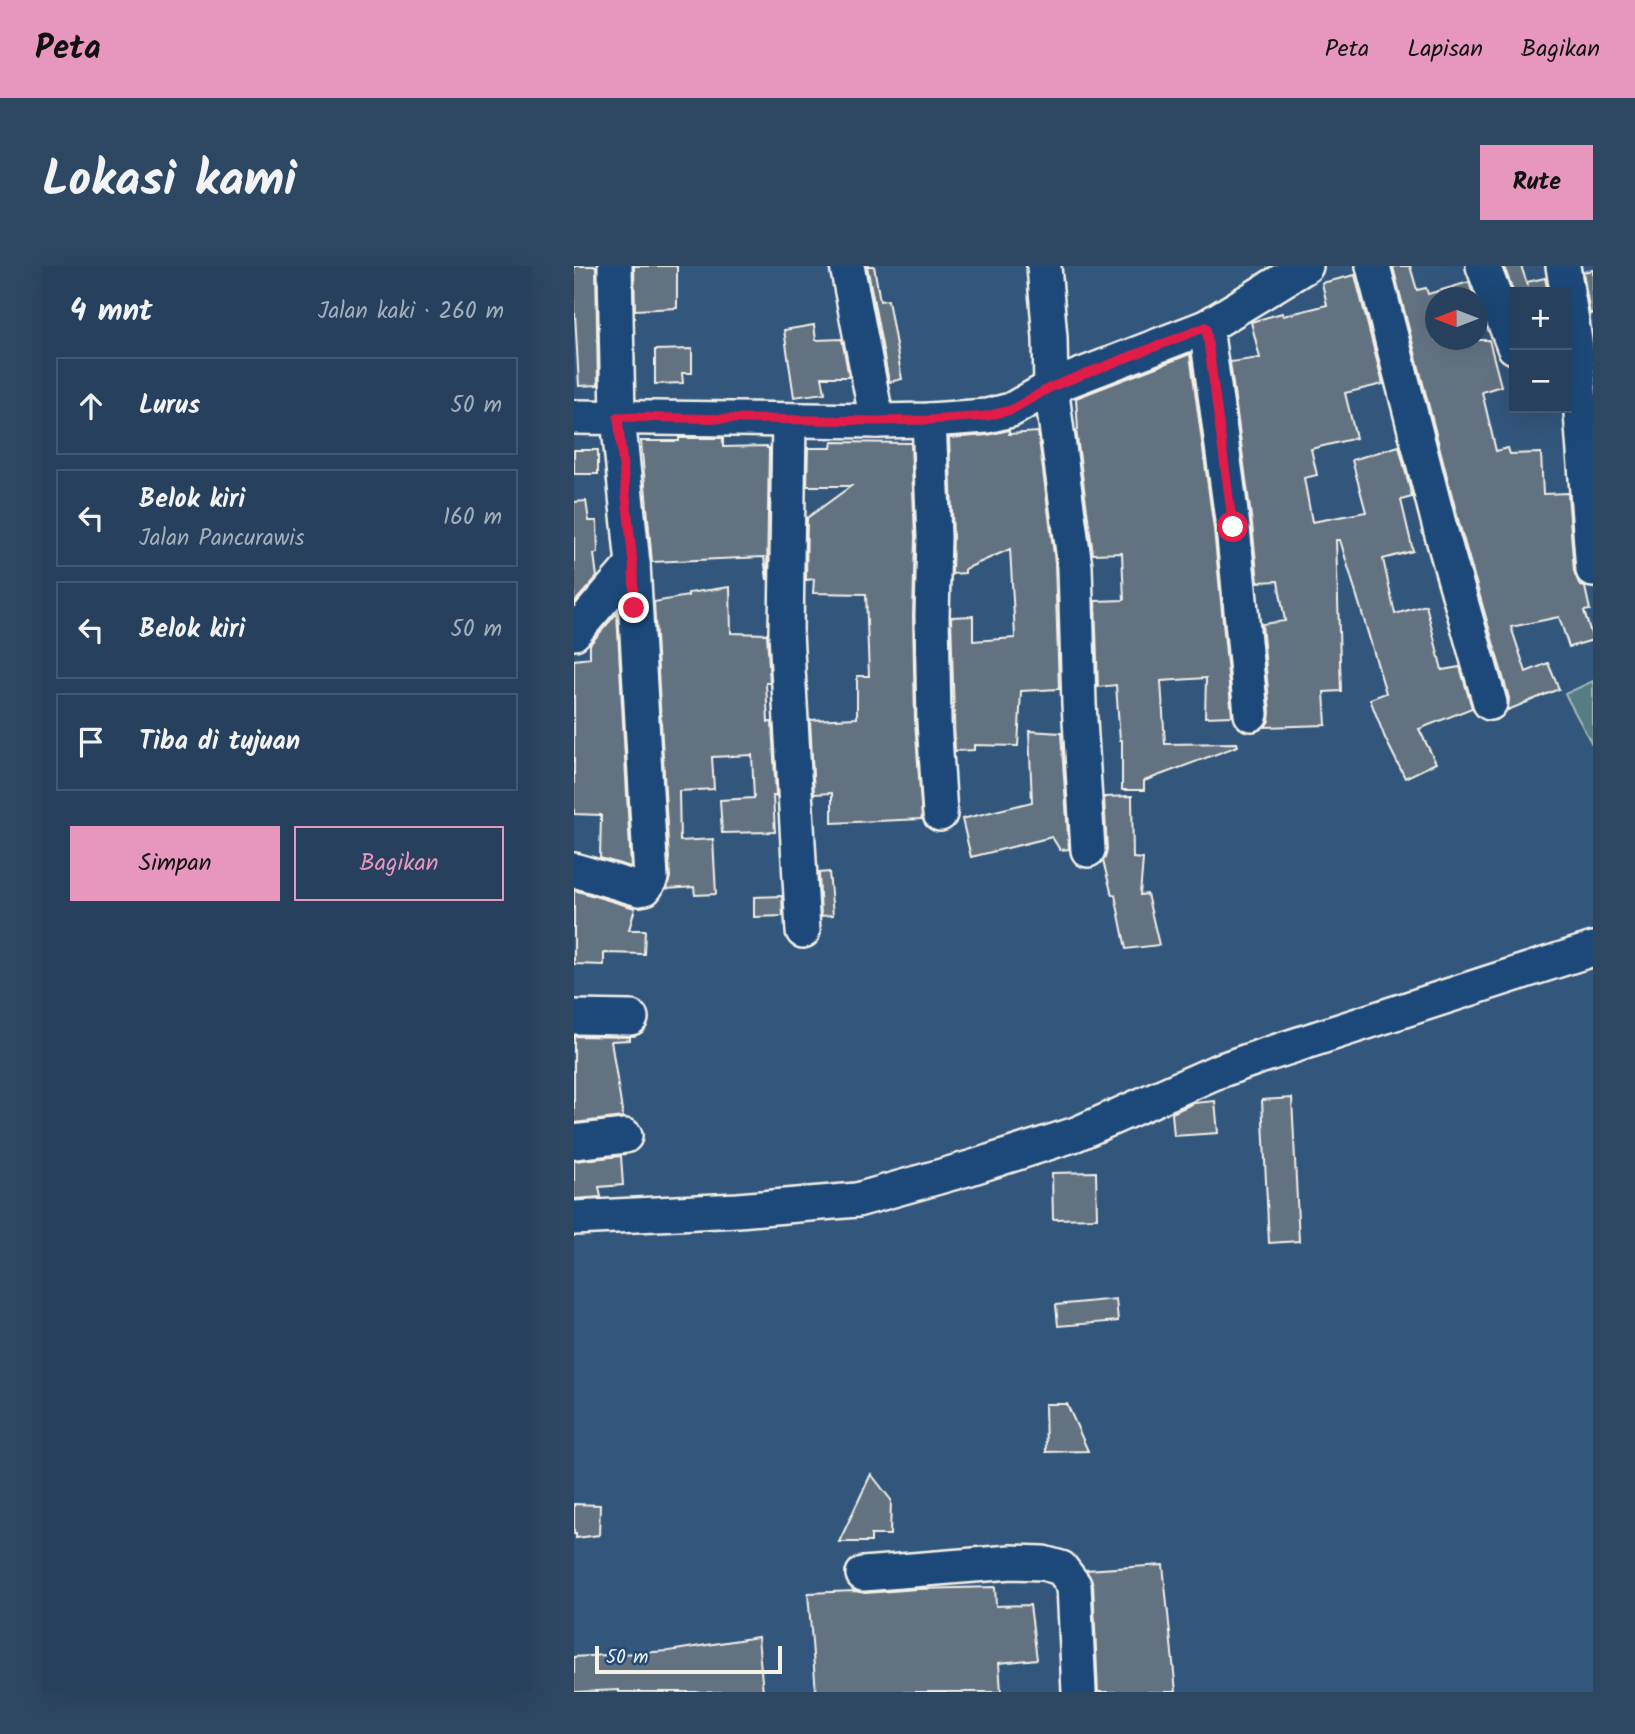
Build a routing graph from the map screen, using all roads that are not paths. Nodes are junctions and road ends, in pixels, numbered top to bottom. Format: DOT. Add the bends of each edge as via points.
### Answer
graph roads {
  1 [pos="615,266"];
  2 [pos="847,266"];
  3 [pos="1044,266"];
  4 [pos="1306,266"];
  5 [pos="1373,266"];
  6 [pos="1483,266"];
  7 [pos="1563,266"];
  8 [pos="1206,327"];
  9 [pos="1509,334"];
  10 [pos="1051,387"];
  11 [pos="574,417"];
  12 [pos="618,417"];
  13 [pos="789,420"];
  14 [pos="929,420"];
  15 [pos="877,421"];
  16 [pos="633,564"];
  17 [pos="1593,570"];
  18 [pos="574,633"];
  19 [pos="1490,703"];
  20 [pos="1251,714"];
  21 [pos="940,814"];
  22 [pos="1088,849"];
  23 [pos="574,870"];
  24 [pos="803,931"];
  25 [pos="1593,949"];
  26 [pos="574,1017"];
  27 [pos="631,1018"];
  28 [pos="625,1136"];
  29 [pos="574,1142"];
  30 [pos="574,1217"];
  31 [pos="863,1574"];
  32 [pos="1079,1692"];
  1 -- 12 [label="street"];
  2 -- 15 [label="street"];
  3 -- 10 [label="street"];
  4 -- 8 [label="street"];
  5 -- 19 [label="street"];
  6 -- 9 [label="street"];
  7 -- 17 [label="street" via="1576,347"];
  8 -- 10 [label="street"];
  8 -- 20 [label="street" via="1233,527"];
  10 -- 14 [label="street" via="1011,410"];
  10 -- 22 [label="street" via="1075,567"];
  11 -- 12 [label="street"];
  12 -- 13 [label="street"];
  12 -- 16 [label="street"];
  13 -- 15 [label="street"];
  13 -- 24 [label="street" via="786,633"];
  14 -- 15 [label="street"];
  14 -- 21 [label="street"];
  16 -- 18 [label="street"];
  16 -- 23 [label="street" via="651,878 639,889"];
  25 -- 30 [label="street" via="1216,1072 1076,1134 857,1200"];
  26 -- 27 [label="street"];
  28 -- 29 [label="street"];
  31 -- 32 [label="street" via="1011,1562 1061,1568 1073,1585"];
}
